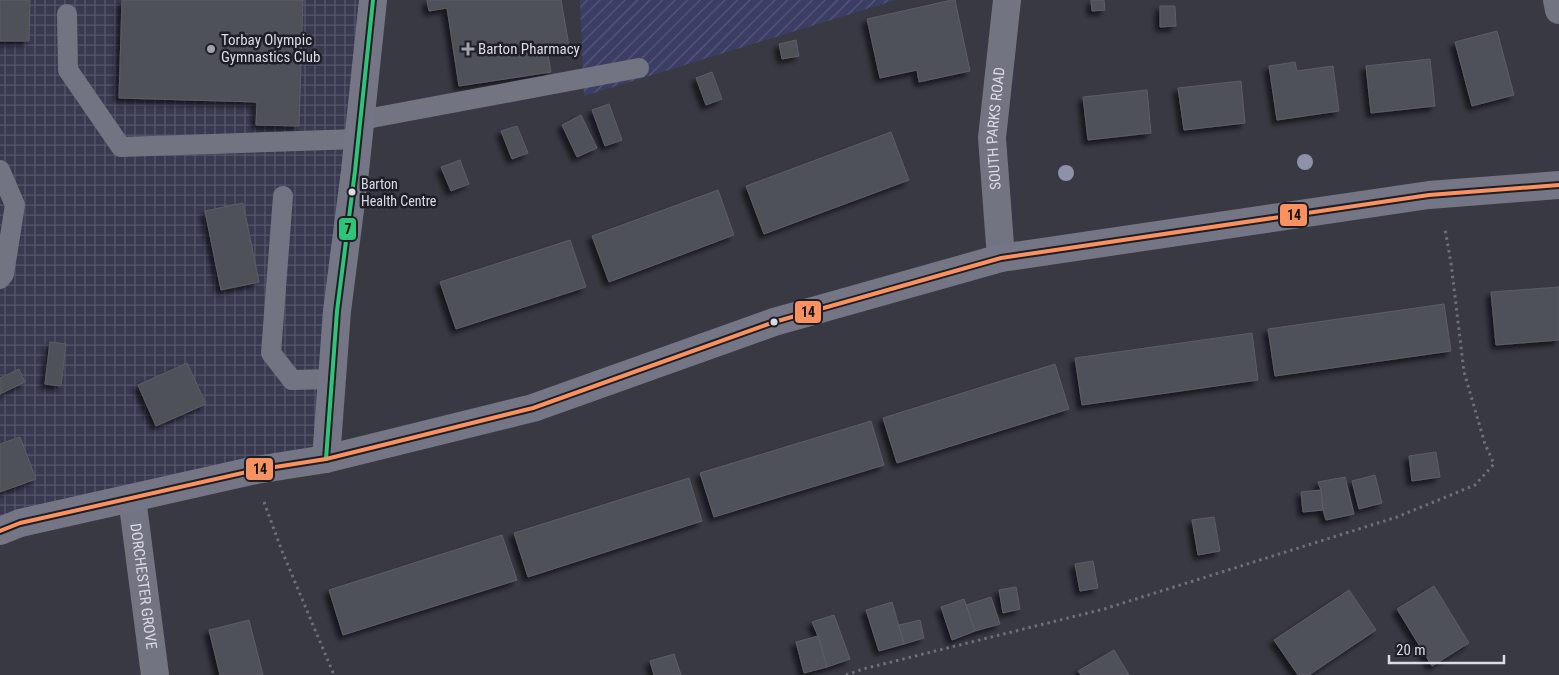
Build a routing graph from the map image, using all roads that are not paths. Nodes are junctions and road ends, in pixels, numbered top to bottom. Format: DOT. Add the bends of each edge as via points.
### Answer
graph roads {
  1 [pos="373,0"];
  2 [pos="1007,0"];
  3 [pos="1557,0"];
  4 [pos="1559,10"];
  5 [pos="67,14"];
  6 [pos="639,68"];
  7 [pos="360,130"];
  8 [pos="0,170"];
  9 [pos="1559,185"];
  10 [pos="283,196"];
  11 [pos="1001,258"];
  12 [pos="0,279"];
  13 [pos="332,378"];
  14 [pos="326,459"];
  15 [pos="132,498"];
  16 [pos="0,531"];
  17 [pos="155,675"];
  1 -- 7 [label="street"];
  2 -- 11 [label="street, SOUTH PARKS ROAD" via="992,138"];
  3 -- 4 [label="street"];
  5 -- 7 [label="lane" via="68,70 121,147"];
  6 -- 7 [label="lane"];
  7 -- 13 [label="street" via="337,311"];
  8 -- 12 [label="lane" via="15,205 4,274"];
  9 -- 11 [label="street" via="1438,194"];
  10 -- 13 [label="lane" via="271,353 292,380"];
  11 -- 14 [label="street" via="774,322 533,408"];
  13 -- 14 [label="street"];
  14 -- 15 [label="street" via="256,470"];
  15 -- 16 [label="street" via="20,523"];
  15 -- 17 [label="street, DORCHESTER GROVE"];
}
